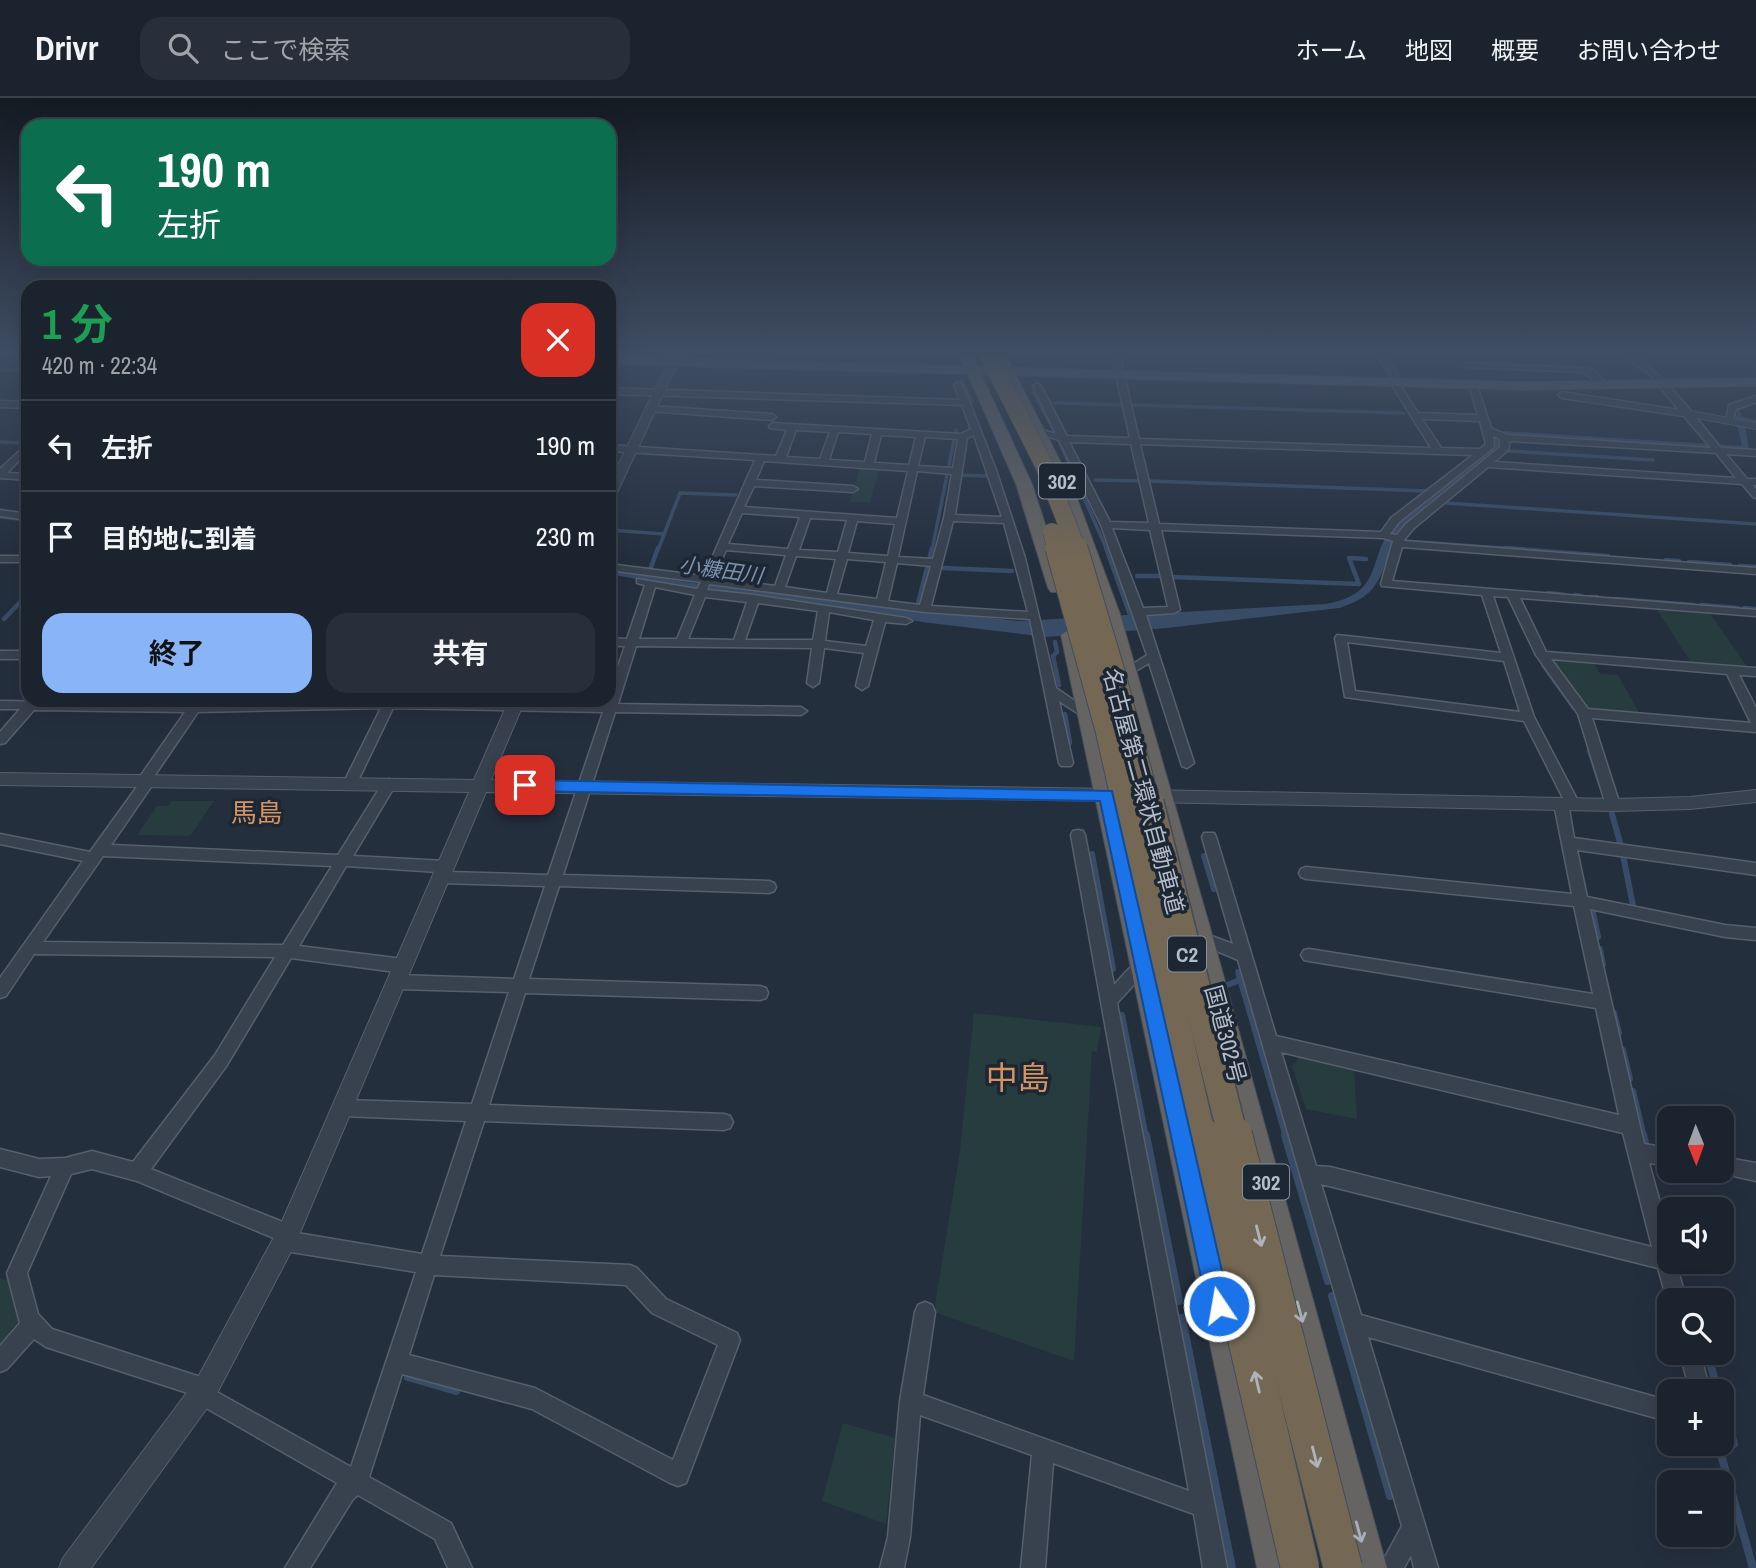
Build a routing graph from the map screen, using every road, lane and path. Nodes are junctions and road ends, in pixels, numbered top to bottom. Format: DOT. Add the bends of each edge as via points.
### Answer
graph roads {
  1 [pos="645,423"];
  2 [pos="778,423"];
  3 [pos="974,423"];
  4 [pos="982,423"];
  5 [pos="998,423"];
  6 [pos="1009,423"];
  7 [pos="1018,423"];
  8 [pos="1031,423"];
  9 [pos="1056,423"];
  10 [pos="1132,423"];
  11 [pos="1420,423"];
  12 [pos="1485,423"];
  13 [pos="1693,423"];
  14 [pos="793,427"];
  15 [pos="976,427"];
  16 [pos="835,429"];
  17 [pos="1489,430"];
  18 [pos="877,432"];
  19 [pos="1038,432"];
  20 [pos="921,434"];
  21 [pos="957,436"];
  22 [pos="1506,438"];
  23 [pos="1065,439"];
  24 [pos="1136,441"];
  25 [pos="1714,446"];
  26 [pos="616,448"];
  27 [pos="632,449"];
  28 [pos="1438,451"];
  29 [pos="1482,452"];
  30 [pos="21,453"];
  31 [pos="1756,453"];
  32 [pos="761,458"];
  33 [pos="780,459"];
  34 [pos="824,462"];
  35 [pos="838,463"];
  36 [pos="1486,464"];
  37 [pos="869,465"];
  38 [pos="914,468"];
  39 [pos="951,470"];
  40 [pos="0,475"];
  41 [pos="21,476"];
  42 [pos="1744,481"];
  43 [pos="616,482"];
  44 [pos="1756,482"];
  45 [pos="750,483"];
  46 [pos="829,488"];
  47 [pos="853,489"];
  48 [pos="1756,495"];
  49 [pos="739,510"];
  50 [pos="0,513"];
  51 [pos="806,514"];
  52 [pos="21,516"];
  53 [pos="853,518"];
  54 [pos="949,518"];
  55 [pos="1008,520"];
  56 [pos="901,521"];
  57 [pos="1106,525"];
  58 [pos="1154,526"];
  59 [pos="1384,536"];
  60 [pos="1398,541"];
  61 [pos="722,547"];
  62 [pos="793,552"];
  63 [pos="842,556"];
  64 [pos="0,558"];
  65 [pos="21,559"];
  66 [pos="892,560"];
  67 [pos="931,563"];
  68 [pos="616,568"];
  69 [pos="1756,570"];
  70 [pos="616,577"];
  71 [pos="651,583"];
  72 [pos="704,586"];
  73 [pos="779,590"];
  74 [pos="1488,593"];
  75 [pos="1513,595"];
  76 [pos="831,597"];
  77 [pos="754,598"];
  78 [pos="882,603"];
  79 [pos="824,608"];
  80 [pos="920,608"];
  81 [pos="1139,612"];
  82 [pos="1756,613"];
  83 [pos="880,618"];
  84 [pos="1035,618"];
  85 [pos="906,621"];
  86 [pos="1068,626"];
  87 [pos="616,642"];
  88 [pos="632,642"];
  89 [pos="681,643"];
  90 [pos="738,643"];
  91 [pos="818,645"];
  92 [pos="871,650"];
  93 [pos="0,655"];
  94 [pos="21,655"];
  95 [pos="1542,655"];
  96 [pos="1153,656"];
  97 [pos="1509,658"];
  98 [pos="1731,670"];
  99 [pos="1127,672"];
  100 [pos="1756,672"];
  101 [pos="813,682"];
  102 [pos="862,686"];
  103 [pos="1050,689"];
  104 [pos="616,690"];
  105 [pos="21,704"];
  106 [pos="0,705"];
  107 [pos="30,707"];
  108 [pos="195,707"];
  109 [pos="388,707"];
  110 [pos="513,707"];
  111 [pos="591,707"];
  112 [pos="610,708"];
  113 [pos="802,711"];
  114 [pos="1584,713"];
  115 [pos="1090,715"];
  116 [pos="1528,717"];
  117 [pos="1756,721"];
  118 [pos="1756,727"];
  119 [pos="0,740"];
  120 [pos="1066,763"];
  121 [pos="1187,763"];
  122 [pos="0,779"];
  123 [pos="146,781"];
  124 [pos="350,784"];
  125 [pos="389,784"];
  126 [pos="480,785"];
  127 [pos="585,786"];
  128 [pos="1107,795"];
  129 [pos="1162,796"];
  130 [pos="1756,796"];
  131 [pos="1567,804"];
  132 [pos="1613,805"];
  133 [pos="1078,835"];
  134 [pos="1209,837"];
  135 [pos="0,839"];
  136 [pos="1568,843"];
  137 [pos="97,854"];
  138 [pos="342,860"];
  139 [pos="1756,869"];
  140 [pos="443,872"];
  141 [pos="1306,873"];
  142 [pos="554,880"];
  143 [pos="769,887"];
  144 [pos="1579,901"];
  145 [pos="1756,934"];
  146 [pos="1201,938"];
  147 [pos="30,948"];
  148 [pos="286,951"];
  149 [pos="1309,955"];
  150 [pos="1245,956"];
  151 [pos="1144,965"];
  152 [pos="6,973"];
  153 [pos="400,974"];
  154 [pos="520,986"];
  155 [pos="0,991"];
  156 [pos="760,993"];
  157 [pos="1109,1001"];
  158 [pos="1601,1002"];
  159 [pos="1270,1042"];
  160 [pos="343,1108"];
  161 [pos="478,1113"];
  162 [pos="724,1122"];
  163 [pos="1630,1126"];
  164 [pos="1636,1152"];
  165 [pos="1657,1155"];
  166 [pos="0,1158"];
  167 [pos="65,1167"];
  168 [pos="1734,1168"];
  169 [pos="137,1172"];
  170 [pos="1756,1172"];
  171 [pos="1309,1174"];
  172 [pos="1657,1230"];
  173 [pos="287,1237"];
  174 [pos="1657,1258"];
  175 [pos="429,1265"];
  176 [pos="925,1312"];
  177 [pos="1353,1323"];
  178 [pos="33,1324"];
  179 [pos="0,1362"];
  180 [pos="397,1362"];
  181 [pos="204,1391"];
  182 [pos="911,1401"];
  183 [pos="1657,1408"];
  184 [pos="1044,1449"];
  185 [pos="357,1482"];
  186 [pos="1204,1507"];
  187 [pos="1414,1527"];
  188 [pos="73,1568"];
  189 [pos="297,1568"];
  190 [pos="460,1568"];
  191 [pos="892,1568"];
  192 [pos="1033,1568"];
  193 [pos="1215,1568"];
  194 [pos="1276,1568"];
  195 [pos="1300,1568"];
  196 [pos="1343,1568"];
  197 [pos="1368,1568"];
  198 [pos="1391,1568"];
  199 [pos="1426,1568"];
  1 -- 27 [label="street"];
  2 -- 14 [label="street"];
  3 -- 15 [label="street"];
  4 -- 15 [label="street"];
  5 -- 86 [label="highway, 302" via="1024,484"];
  195 -- 6 [label="highway, 名古屋第二環状自動車道 / C2, one-way, bridge" via="1084,640 1038,496"];
  7 -- 196 [label="highway, 名古屋第二環状自動車道 / C2, one-way, bridge" via="1052,483 1108,652"];
  8 -- 19 [label="highway, 国道302号 / 302"];
  9 -- 23 [label="street"];
  10 -- 24 [label="street"];
  11 -- 28 [label="street"];
  12 -- 17 [label="street"];
  13 -- 25 [label="street"];
  14 -- 16 [label="street"];
  14 -- 33 [label="street"];
  15 -- 21 [label="street"];
  15 -- 55 [label="street"];
  16 -- 18 [label="street"];
  16 -- 34 [label="street"];
  17 -- 22 [label="street"];
  17 -- 25 [label="street"];
  17 -- 29 [label="street" via="1492,442"];
  18 -- 20 [label="street"];
  18 -- 37 [label="street"];
  19 -- 23 [label="street"];
  19 -- 99 [label="highway, 国道302号 / 302" via="1076,516"];
  20 -- 21 [label="street"];
  20 -- 38 [label="street"];
  21 -- 39 [label="street"];
  22 -- 25 [label="street"];
  22 -- 36 [label="street" via="1505,448"];
  23 -- 24 [label="street"];
  23 -- 57 [label="street"];
  24 -- 28 [label="street"];
  24 -- 58 [label="street"];
  25 -- 31 [label="street"];
  25 -- 42 [label="street"];
  26 -- 27 [label="street"];
  27 -- 32 [label="street"];
  27 -- 43 [label="street"];
  28 -- 29 [label="street"];
  29 -- 59 [label="street" via="1395,520"];
  30 -- 40 [label="street"];
  32 -- 33 [label="street"];
  32 -- 45 [label="street"];
  33 -- 34 [label="street"];
  34 -- 35 [label="street"];
  35 -- 37 [label="street"];
  35 -- 46 [label="street"];
  36 -- 42 [label="street"];
  36 -- 60 [label="street"];
  37 -- 38 [label="street"];
  38 -- 39 [label="street"];
  38 -- 56 [label="street"];
  39 -- 54 [label="street"];
  40 -- 41 [label="street"];
  42 -- 44 [label="street"];
  42 -- 48 [label="street"];
  45 -- 46 [label="street"];
  45 -- 49 [label="street"];
  46 -- 47 [label="street"];
  49 -- 51 [label="street"];
  49 -- 61 [label="street"];
  50 -- 52 [label="street"];
  51 -- 53 [label="street"];
  51 -- 62 [label="street"];
  53 -- 56 [label="street"];
  53 -- 63 [label="street"];
  54 -- 55 [label="street"];
  54 -- 67 [label="street"];
  55 -- 84 [label="street"];
  56 -- 66 [label="street"];
  57 -- 58 [label="street"];
  57 -- 81 [label="street"];
  58 -- 59 [label="street"];
  58 -- 81 [label="street" via="1174,610"];
  59 -- 60 [label="street"];
  60 -- 69 [label="street"];
  60 -- 74 [label="street" via="1386,584"];
  61 -- 62 [label="street"];
  61 -- 72 [label="street"];
  62 -- 63 [label="street"];
  62 -- 73 [label="street"];
  63 -- 66 [label="street"];
  63 -- 76 [label="street"];
  64 -- 65 [label="street"];
  66 -- 67 [label="street"];
  66 -- 78 [label="street"];
  67 -- 80 [label="street"];
  68 -- 72 [label="street"];
  70 -- 71 [label="street"];
  71 -- 72 [label="street"];
  71 -- 88 [label="street"];
  72 -- 73 [label="street"];
  72 -- 77 [label="street"];
  72 -- 89 [label="street"];
  73 -- 76 [label="street"];
  74 -- 75 [label="street"];
  74 -- 97 [label="street"];
  75 -- 82 [label="street"];
  75 -- 95 [label="street"];
  76 -- 78 [label="street"];
  77 -- 79 [label="street"];
  77 -- 90 [label="street"];
  78 -- 80 [label="street"];
  79 -- 83 [label="street"];
  79 -- 91 [label="street"];
  80 -- 84 [label="street"];
  81 -- 96 [label="street"];
  83 -- 85 [label="street"];
  83 -- 92 [label="street"];
  84 -- 103 [label="street"];
  86 -- 115 [label="highway, 302"];
  87 -- 88 [label="street"];
  88 -- 89 [label="street"];
  88 -- 104 [label="street"];
  89 -- 90 [label="street"];
  90 -- 91 [label="street"];
  91 -- 92 [label="street"];
  91 -- 101 [label="street"];
  92 -- 102 [label="street"];
  93 -- 94 [label="street"];
  95 -- 98 [label="street"];
  95 -- 114 [label="street"];
  96 -- 99 [label="street"];
  96 -- 121 [label="street"];
  97 -- 116 [label="street"];
  97 -- 116 [label="street" via="1341,638 1349,694"];
  98 -- 100 [label="street"];
  98 -- 117 [label="street"];
  99 -- 129 [label="highway, 国道302号 / 302"];
  103 -- 115 [label="street"];
  103 -- 120 [label="street"];
  105 -- 106 [label="street"];
  107 -- 119 [label="street"];
  108 -- 123 [label="street"];
  109 -- 124 [label="street"];
  110 -- 126 [label="street"];
  111 -- 112 [label="street"];
  112 -- 113 [label="street"];
  112 -- 127 [label="street"];
  114 -- 118 [label="street"];
  114 -- 132 [label="street"];
  115 -- 128 [label="highway, 302"];
  116 -- 131 [label="street"];
  122 -- 123 [label="street"];
  123 -- 124 [label="street"];
  123 -- 137 [label="street"];
  124 -- 125 [label="street"];
  125 -- 126 [label="street"];
  125 -- 138 [label="street"];
  126 -- 127 [label="street"];
  126 -- 140 [label="street"];
  127 -- 128 [label="street"];
  127 -- 142 [label="street"];
  128 -- 129 [label="street"];
  128 -- 151 [label="highway, 302"];
  129 -- 131 [label="street"];
  129 -- 146 [label="highway, 国道302号 / 302"];
  130 -- 132 [label="street"];
  131 -- 132 [label="street"];
  131 -- 136 [label="street"];
  133 -- 157 [label="street"];
  134 -- 150 [label="street"];
  135 -- 137 [label="street"];
  136 -- 139 [label="street"];
  136 -- 144 [label="street"];
  137 -- 138 [label="street"];
  137 -- 147 [label="street"];
  138 -- 140 [label="street"];
  138 -- 148 [label="street"];
  140 -- 142 [label="street"];
  140 -- 153 [label="street"];
  141 -- 144 [label="street"];
  142 -- 143 [label="street"];
  142 -- 154 [label="street"];
  144 -- 145 [label="street"];
  144 -- 158 [label="street"];
  146 -- 150 [label="street"];
  146 -- 197 [label="highway, 国道302号 / 302, one-way"];
  147 -- 148 [label="street"];
  147 -- 152 [label="street"];
  148 -- 153 [label="street"];
  148 -- 169 [label="street" via="221,1060"];
  149 -- 158 [label="street"];
  150 -- 159 [label="street"];
  151 -- 157 [label="street"];
  151 -- 194 [label="highway, 302"];
  152 -- 155 [label="street"];
  153 -- 154 [label="street"];
  153 -- 160 [label="street"];
  154 -- 156 [label="street"];
  154 -- 161 [label="street"];
  157 -- 186 [label="street"];
  158 -- 163 [label="street"];
  159 -- 163 [label="street"];
  159 -- 171 [label="street"];
  160 -- 161 [label="street"];
  160 -- 173 [label="street"];
  161 -- 162 [label="street"];
  161 -- 175 [label="street"];
  163 -- 164 [label="street"];
  164 -- 165 [label="street"];
  164 -- 172 [label="street"];
  166 -- 167 [label="street" via="38,1168"];
  167 -- 169 [label="street" via="92,1160"];
  167 -- 178 [label="street" via="17,1273"];
  168 -- 170 [label="street"];
  169 -- 173 [label="street"];
  171 -- 174 [label="street"];
  171 -- 177 [label="street"];
  173 -- 175 [label="street"];
  173 -- 181 [label="street"];
  175 -- 180 [label="street"];
  175 -- 180 [label="street" via="630,1275 659,1306 730,1340 678,1475 535,1399"];
  176 -- 182 [label="street"];
  177 -- 183 [label="street"];
  177 -- 187 [label="street"];
  178 -- 179 [label="street"];
  178 -- 181 [label="street" via="46,1337"];
  180 -- 185 [label="street"];
  181 -- 185 [label="street"];
  181 -- 188 [label="street"];
  182 -- 184 [label="street"];
  182 -- 191 [label="street"];
  184 -- 186 [label="street"];
  184 -- 192 [label="street"];
  185 -- 189 [label="street" via="345,1492"];
  185 -- 190 [label="street" via="443,1531"];
  186 -- 193 [label="street"];
  187 -- 198 [label="street"];
  187 -- 199 [label="street"];
}
